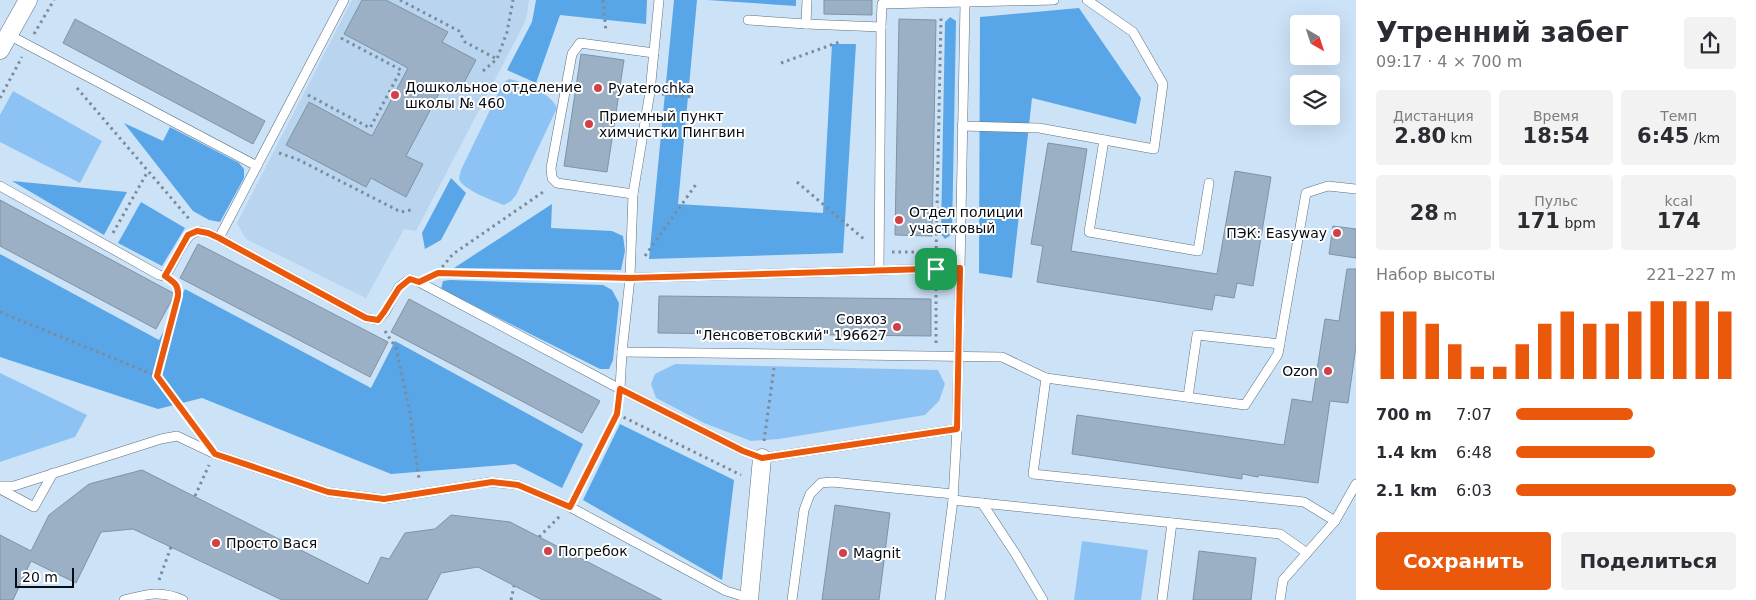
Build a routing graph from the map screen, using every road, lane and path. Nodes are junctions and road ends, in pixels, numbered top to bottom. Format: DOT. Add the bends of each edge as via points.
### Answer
graph roads {
  1 [pos="28,0"];
  2 [pos="344,0"];
  3 [pos="400,0"];
  4 [pos="512,0"];
  5 [pos="604,0"];
  6 [pos="659,0"];
  7 [pos="807,0"];
  8 [pos="1054,0"];
  9 [pos="1087,0"];
  10 [pos="965,3"];
  11 [pos="941,4"];
  12 [pos="748,20"];
  13 [pos="806,24"];
  14 [pos="881,26"];
  15 [pos="339,38"];
  16 [pos="844,40"];
  17 [pos="4,42"];
  18 [pos="608,46"];
  19 [pos="654,52"];
  20 [pos="497,59"];
  21 [pos="781,63"];
  22 [pos="483,71"];
  23 [pos="72,81"];
  24 [pos="650,92"];
  25 [pos="308,95"];
  26 [pos="694,97"];
  27 [pos="962,126"];
  28 [pos="1104,140"];
  29 [pos="278,153"];
  30 [pos="257,166"];
  31 [pos="148,171"];
  32 [pos="557,182"];
  33 [pos="797,182"];
  34 [pos="696,183"];
  35 [pos="1209,184"];
  36 [pos="0,186"];
  37 [pos="1356,189"];
  38 [pos="633,194"];
  39 [pos="411,210"];
  40 [pos="197,231"];
  41 [pos="219,238"];
  42 [pos="106,245"];
  43 [pos="879,252"];
  44 [pos="936,252"];
  45 [pos="960,268"];
  46 [pos="936,269"];
  47 [pos="879,271"];
  48 [pos="438,273"];
  49 [pos="165,276"];
  50 [pos="630,278"];
  51 [pos="419,282"];
  52 [pos="0,312"];
  53 [pos="378,320"];
  54 [pos="1280,344"];
  55 [pos="622,352"];
  56 [pos="776,355"];
  57 [pos="936,356"];
  58 [pos="958,357"];
  59 [pos="157,376"];
  60 [pos="1046,378"];
  61 [pos="620,389"];
  62 [pos="1188,397"];
  63 [pos="617,414"];
  64 [pos="957,429"];
  65 [pos="198,430"];
  66 [pos="215,454"];
  67 [pos="762,458"];
  68 [pos="418,471"];
  69 [pos="53,473"];
  70 [pos="741,475"];
  71 [pos="1356,484"];
  72 [pos="0,488"];
  73 [pos="195,496"];
  74 [pos="953,497"];
  75 [pos="982,503"];
  76 [pos="570,507"];
  77 [pos="1335,521"];
  78 [pos="1172,522"];
  79 [pos="539,537"];
  80 [pos="171,547"];
  81 [pos="1307,553"];
  82 [pos="514,586"];
  83 [pos="155,593"];
  84 [pos="749,599"];
  85 [pos="124,600"];
  86 [pos="183,600"];
  87 [pos="511,600"];
  88 [pos="792,600"];
  89 [pos="940,600"];
  90 [pos="1044,600"];
  91 [pos="1162,600"];
  92 [pos="1280,600"];
  1 -- 17 [label="street"];
  2 -- 30 [label="lane"];
  3 -- 20 [label="path" via="459,30 465,42"];
  4 -- 20 [label="path" via="507,32"];
  5 -- 18 [label="path"];
  6 -- 19 [label="lane"];
  7 -- 13 [label="lane"];
  8 -- 10 [label="lane"];
  9 -- 28 [label="lane" via="1133,32 1163,84 1154,149"];
  10 -- 11 [label="lane"];
  10 -- 27 [label="lane"];
  11 -- 14 [label="lane" via="882,4"];
  11 -- 44 [label="path"];
  12 -- 13 [label="lane"];
  13 -- 14 [label="lane"];
  14 -- 43 [label="lane"];
  15 -- 25 [label="path" via="400,70 370,128"];
  16 -- 21 [label="path"];
  17 -- 30 [label="lane"];
  18 -- 19 [label="lane"];
  18 -- 32 [label="lane" via="580,43 572,54 552,168 552,178"];
  19 -- 24 [label="lane"];
  20 -- 22 [label="path"];
  23 -- 31 [label="path"];
  24 -- 26 [label="path"];
  24 -- 38 [label="lane"];
  27 -- 28 [label="lane" via="1039,128"];
  27 -- 45 [label="lane"];
  28 -- 35 [label="lane" via="1089,232 1198,251"];
  29 -- 39 [label="path" via="297,159 401,212"];
  30 -- 41 [label="lane"];
  31 -- 40 [label="path" via="190,218"];
  31 -- 42 [label="path"];
  32 -- 38 [label="lane"];
  32 -- 48 [label="path" via="452,254"];
  33 -- 43 [label="path"];
  34 -- 50 [label="path"];
  36 -- 42 [label="lane"];
  37 -- 54 [label="lane" via="1328,186 1306,192"];
  38 -- 50 [label="lane"];
  40 -- 41 [label="lane"];
  40 -- 49 [label="lane" via="188,235"];
  41 -- 53 [label="lane" via="366,318"];
  42 -- 49 [label="lane"];
  43 -- 44 [label="path"];
  43 -- 47 [label="lane"];
  44 -- 46 [label="path"];
  45 -- 46 [label="lane"];
  45 -- 58 [label="lane"];
  46 -- 47 [label="lane"];
  46 -- 57 [label="path"];
  47 -- 50 [label="lane"];
  48 -- 50 [label="path"];
  48 -- 51 [label="path"];
  49 -- 59 [label="path" via="179,289"];
  50 -- 55 [label="lane"];
  51 -- 53 [label="lane" via="410,279 399,288"];
  51 -- 61 [label="lane"];
  52 -- 59 [label="path"];
  53 -- 68 [label="path" via="396,348"];
  54 -- 62 [label="lane" via="1278,354 1245,405"];
  54 -- 62 [label="lane" via="1196,335"];
  55 -- 56 [label="lane"];
  55 -- 61 [label="lane"];
  56 -- 57 [label="lane"];
  56 -- 67 [label="path"];
  57 -- 58 [label="lane"];
  58 -- 60 [label="lane" via="1002,356"];
  58 -- 64 [label="lane"];
  59 -- 65 [label="path"];
  60 -- 62 [label="lane"];
  60 -- 77 [label="lane" via="1033,474 1304,502"];
  61 -- 63 [label="path"];
  61 -- 67 [label="lane"];
  63 -- 70 [label="path"];
  63 -- 76 [label="path"];
  64 -- 67 [label="lane"];
  64 -- 74 [label="lane"];
  66 -- 69 [label="lane" via="177,436"];
  66 -- 73 [label="path"];
  66 -- 76 [label="lane" via="328,492 384,499 492,482 518,485"];
  67 -- 84 [label="street"];
  69 -- 72 [label="lane"];
  69 -- 72 [label="lane" via="34,507"];
  71 -- 77 [label="lane"];
  74 -- 75 [label="lane"];
  74 -- 88 [label="lane" via="832,482 821,484 810,494 804,510"];
  74 -- 89 [label="lane"];
  75 -- 78 [label="lane"];
  75 -- 90 [label="lane"];
  76 -- 79 [label="path"];
  76 -- 84 [label="lane" via="726,591"];
  77 -- 81 [label="lane"];
  78 -- 81 [label="lane" via="1280,534"];
  78 -- 91 [label="lane"];
  80 -- 83 [label="path"];
  81 -- 92 [label="lane" via="1283,580"];
  82 -- 87 [label="path"];
  83 -- 85 [label="lane"];
  83 -- 86 [label="lane"];
}
